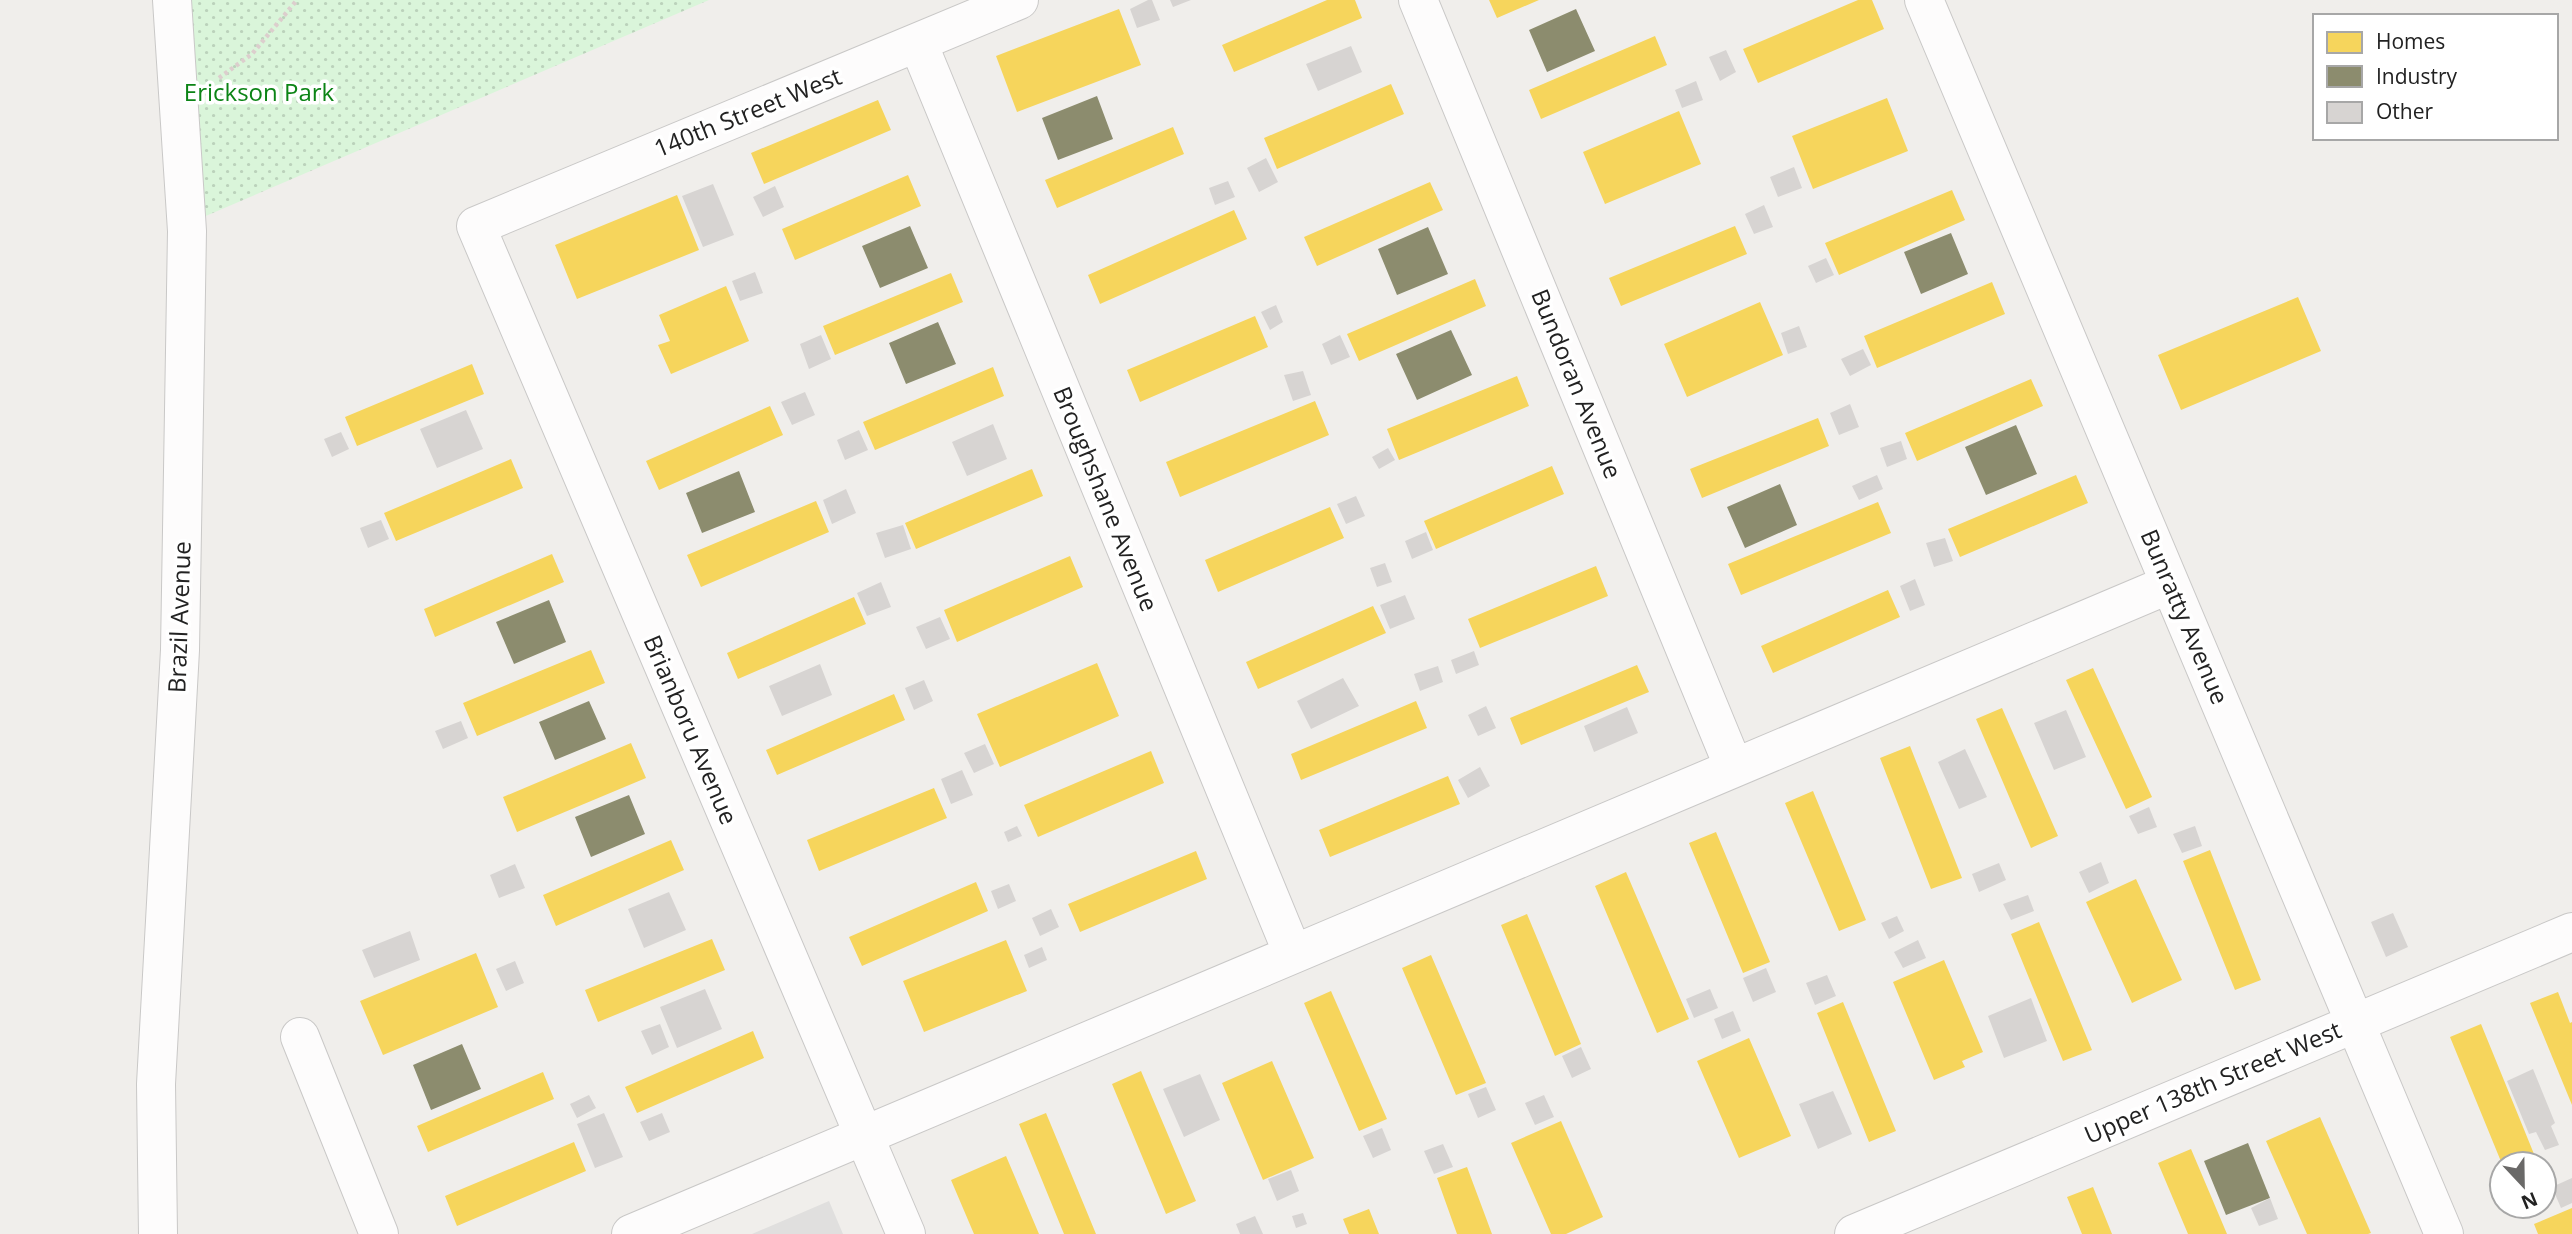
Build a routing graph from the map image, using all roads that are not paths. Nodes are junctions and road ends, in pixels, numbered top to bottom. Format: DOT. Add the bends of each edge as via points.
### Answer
graph roads {
  1 [pos="172,0"];
  2 [pos="1019,0"];
  3 [pos="1418,0"];
  4 [pos="1924,0"];
  5 [pos="918,43"];
  6 [pos="475,226"];
  7 [pos="2170,584"];
  8 [pos="1734,768"];
  9 [pos="2572,932"];
  10 [pos="1293,954"];
  11 [pos="2355,1023"];
  12 [pos="300,1037"];
  13 [pos="864,1136"];
  14 [pos="158,1234"];
  15 [pos="379,1234"];
  16 [pos="631,1234"];
  17 [pos="905,1234"];
  18 [pos="1854,1234"];
  19 [pos="2444,1234"];
  1 -- 14 [label="street, Brazil Avenue" via="187,231 180,650 156,1084"];
  2 -- 5 [label="street, 140th Street West"];
  3 -- 8 [label="street, Bundoran Avenue"];
  4 -- 7 [label="street, Bunratty Avenue"];
  5 -- 6 [label="street, 140th Street West"];
  5 -- 10 [label="street, Broughshane Avenue"];
  6 -- 13 [label="street, Brianboru Avenue"];
  7 -- 8 [label="street"];
  7 -- 11 [label="street, Bunratty Avenue"];
  8 -- 10 [label="street"];
  9 -- 11 [label="street, Upper 138th Street West"];
  10 -- 13 [label="street"];
  11 -- 18 [label="street, Upper 138th Street West"];
  11 -- 19 [label="street, Bunratty Avenue"];
  12 -- 15 [label="street"];
  13 -- 16 [label="street"];
  13 -- 17 [label="street, Brianboru Avenue"];
}
